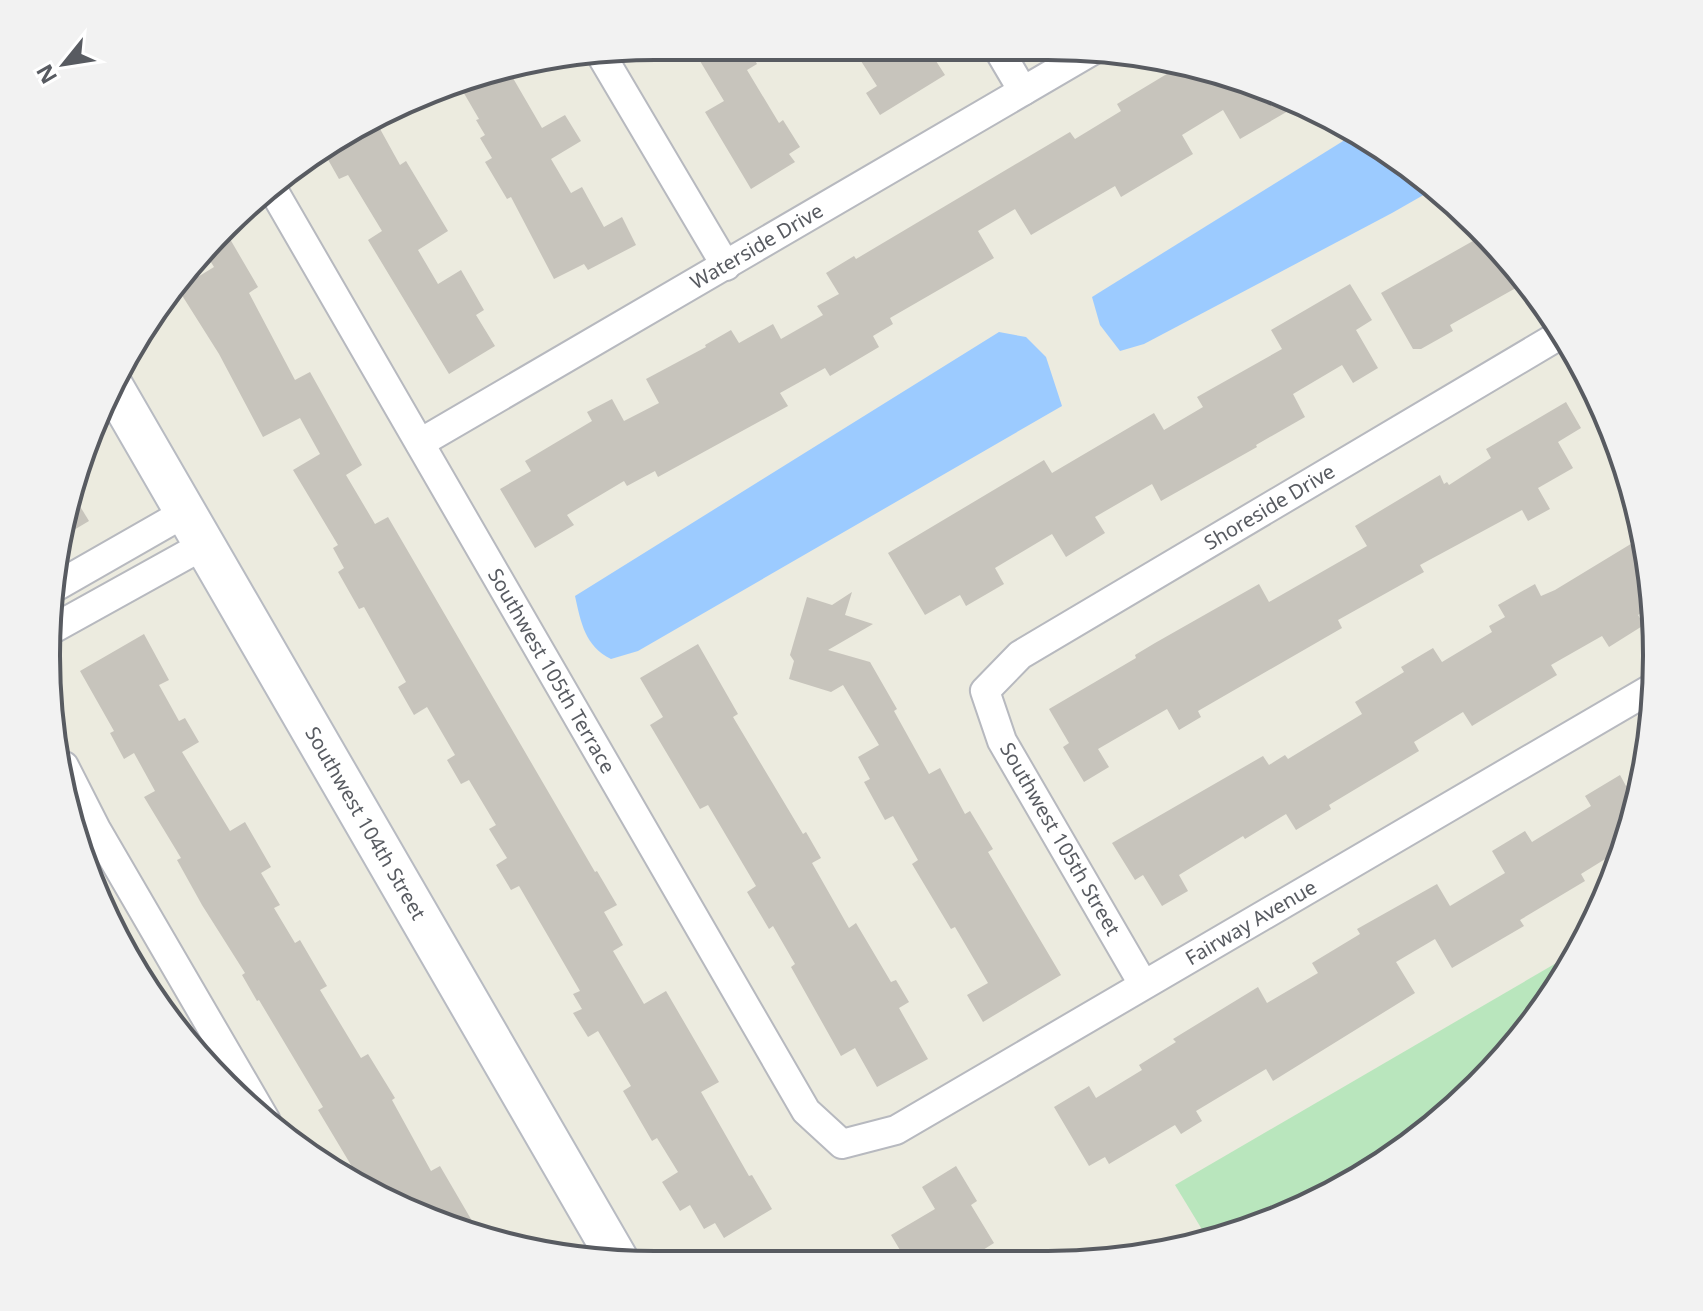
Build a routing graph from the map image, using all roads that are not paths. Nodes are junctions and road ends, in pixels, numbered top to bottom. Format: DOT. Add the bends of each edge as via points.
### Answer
graph roads {
  1 [pos="1005,60"];
  2 [pos="1075,61"];
  3 [pos="605,62"];
  4 [pos="1023,91"];
  5 [pos="277,196"];
  6 [pos="726,266"];
  7 [pos="1552,340"];
  8 [pos="119,397"];
  9 [pos="420,443"];
  10 [pos="195,528"];
  11 [pos="64,583"];
  12 [pos="61,623"];
  13 [pos="985,691"];
  14 [pos="1642,694"];
  15 [pos="76,793"];
  16 [pos="1143,984"];
  17 [pos="247,1089"];
  18 [pos="842,1144"];
  19 [pos="612,1249"];
  1 -- 4 [label="street"];
  2 -- 4 [label="street, Waterside Drive"];
  3 -- 6 [label="street"];
  4 -- 6 [label="street, Waterside Drive"];
  5 -- 9 [label="street, Southwest 105th Terrace"];
  6 -- 9 [label="street, Waterside Drive"];
  7 -- 13 [label="street, Shoreside Drive" via="1020,655"];
  8 -- 10 [label="main road, Southwest 104th Street"];
  9 -- 18 [label="street, Southwest 105th Terrace" via="806,1111"];
  10 -- 11 [label="street"];
  10 -- 12 [label="street"];
  10 -- 19 [label="main road, Southwest 104th Street"];
  13 -- 16 [label="street, Southwest 105th Street" via="1002,741"];
  14 -- 16 [label="street, Fairway Avenue"];
  15 -- 17 [label="street"];
  16 -- 18 [label="street, Fairway Avenue" via="896,1130"];
}
